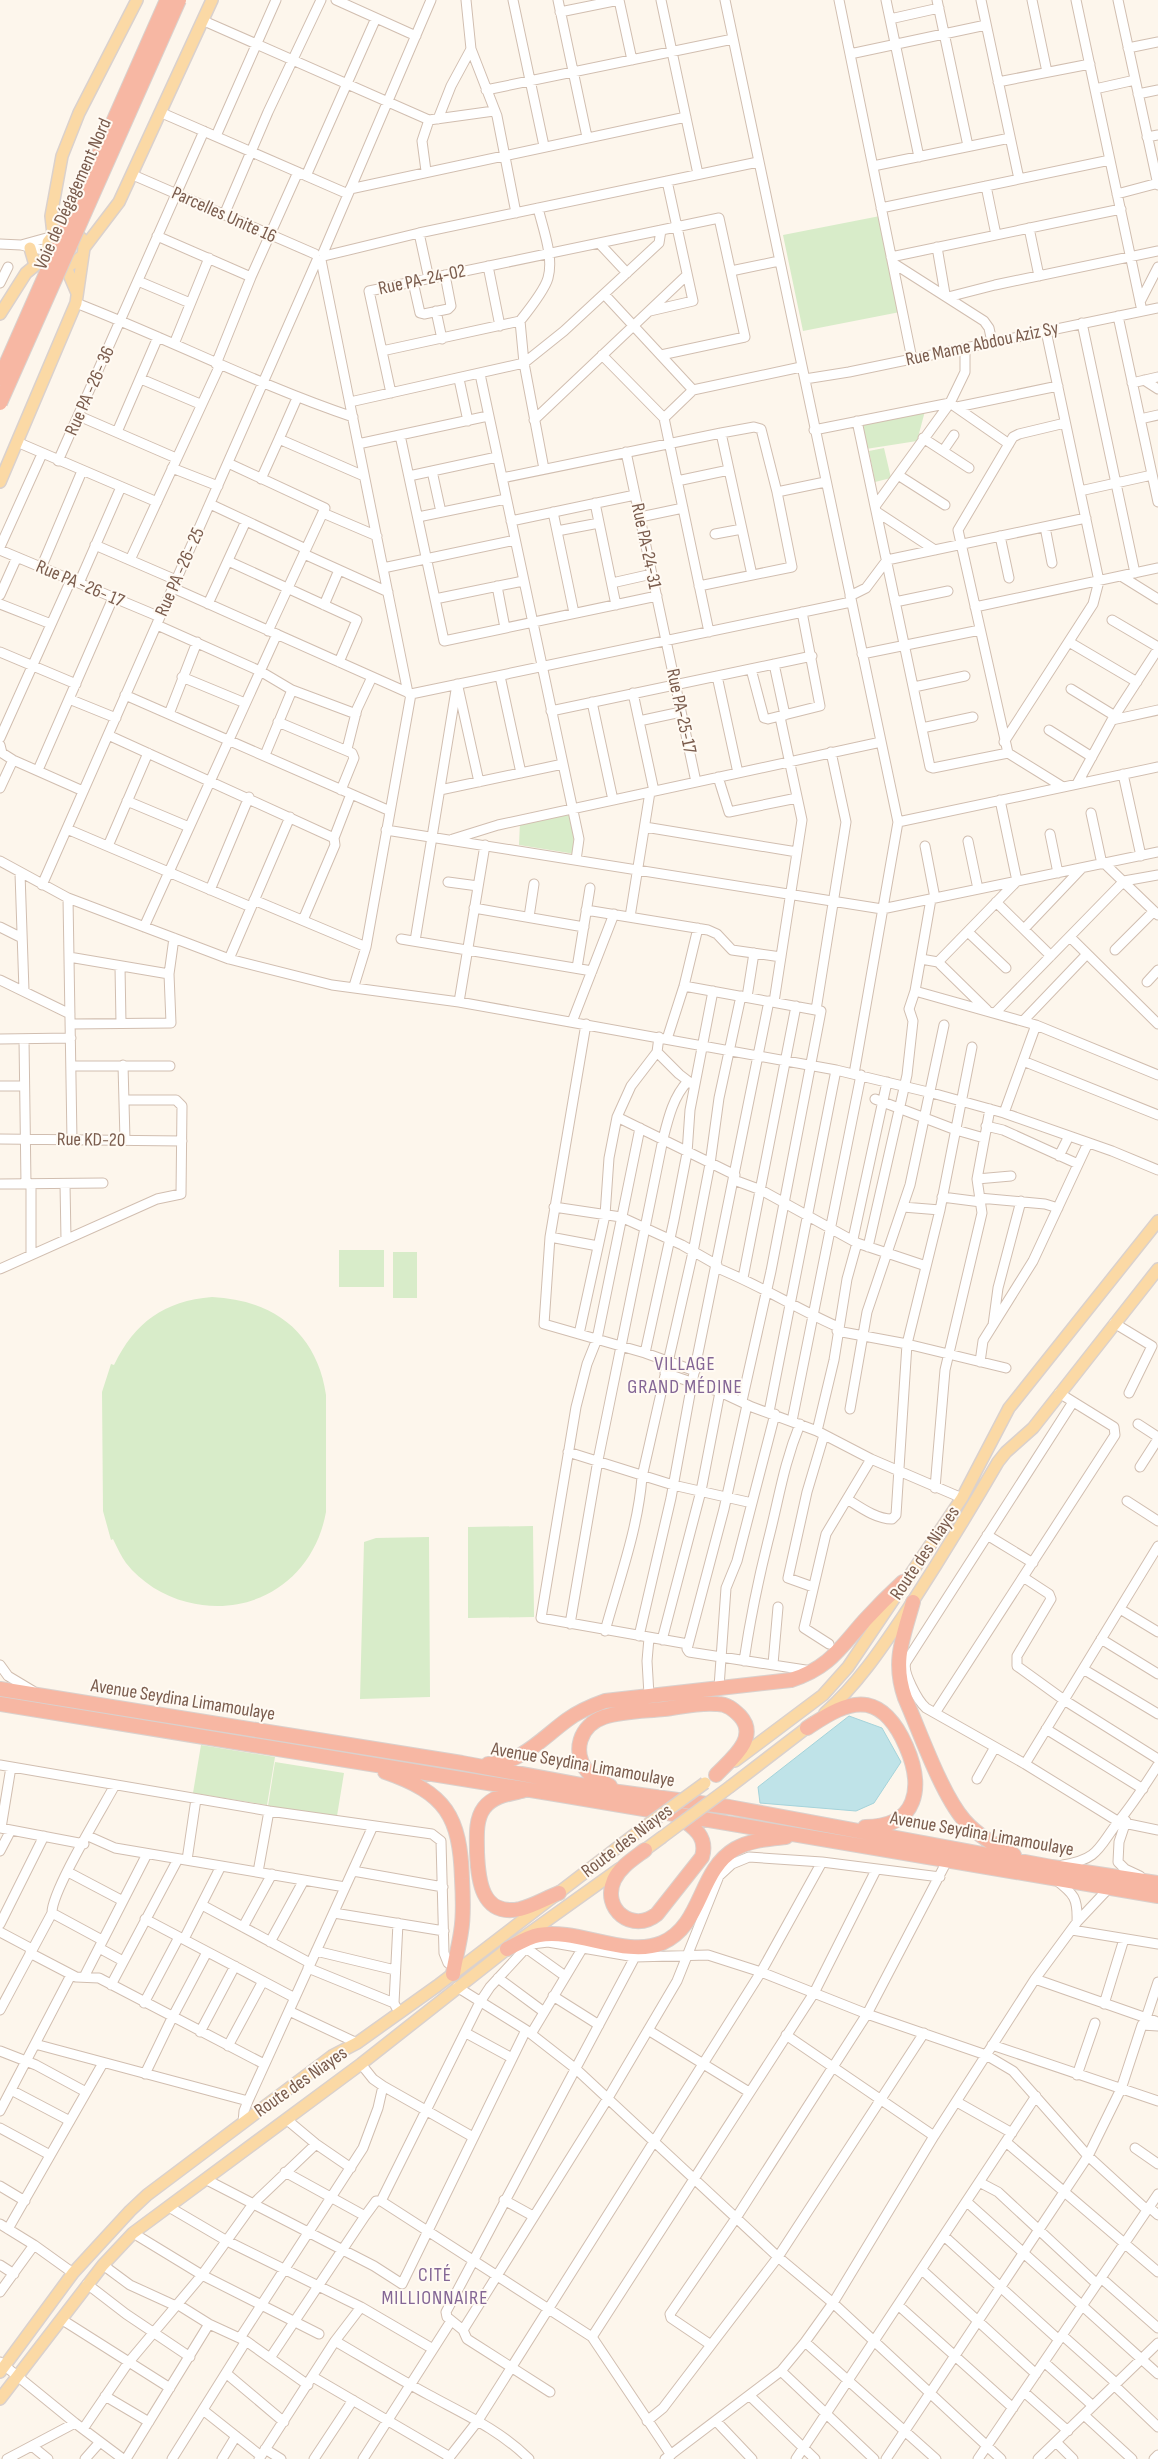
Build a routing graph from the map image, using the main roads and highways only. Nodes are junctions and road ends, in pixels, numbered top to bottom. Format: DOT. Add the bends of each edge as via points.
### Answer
graph roads {
  1 [pos="137,0"];
  2 [pos="167,0"];
  3 [pos="180,0"];
  4 [pos="212,0"];
  5 [pos="105,222"];
  6 [pos="55,233"];
  7 [pos="79,235"];
  8 [pos="25,246"];
  9 [pos="83,252"];
  10 [pos="54,258"];
  11 [pos="36,265"];
  12 [pos="26,273"];
  13 [pos="77,299"];
  14 [pos="0,314"];
  15 [pos="0,378"];
  16 [pos="0,404"];
  17 [pos="0,482"];
  18 [pos="1158,1221"];
  19 [pos="1158,1269"];
  20 [pos="904,1582"];
  21 [pos="913,1602"];
  22 [pos="0,1689"];
  23 [pos="0,1704"];
  24 [pos="807,1728"];
  25 [pos="354,1761"];
  26 [pos="462,1763"];
  27 [pos="710,1779"];
  28 [pos="530,1790"];
  29 [pos="619,1792"];
  30 [pos="674,1814"];
  31 [pos="830,1826"];
  32 [pos="798,1835"];
  33 [pos="644,1850"];
  34 [pos="1031,1863"];
  35 [pos="1054,1873"];
  36 [pos="1158,1887"];
  37 [pos="559,1893"];
  38 [pos="508,1949"];
  39 [pos="454,1969"];
  40 [pos="1,2366"];
  41 [pos="0,2399"];
  1 -- 6 [label="main road" via="79,113 62,156 51,216"];
  2 -- 15 [label="highway, Voie de Dégagement Nord, bridge"];
  3 -- 16 [label="highway, Voie de Dégagement Nord, bridge"];
  4 -- 5 [label="main road" via="133,175"];
  5 -- 7 [label="main road"];
  5 -- 9 [label="main road"];
  6 -- 7 [label="main road" via="71,230"];
  6 -- 10 [label="main road"];
  7 -- 9 [label="main road"];
  8 -- 11 [label="main road"];
  9 -- 10 [label="main road" via="74,263"];
  9 -- 13 [label="main road"];
  10 -- 11 [label="main road"];
  10 -- 12 [label="main road"];
  10 -- 13 [label="main road"];
  11 -- 12 [label="main road"];
  12 -- 14 [label="main road"];
  13 -- 17 [label="main road"];
  18 -- 20 [label="main road, Route des Niayes" via="1008,1408 962,1498"];
  19 -- 21 [label="main road, Route des Niayes" via="1033,1428 998,1462"];
  20 -- 26 [label="highway" via="863,1622 833,1658 814,1671 791,1680 605,1701 567,1720 531,1750 510,1760"];
  20 -- 27 [label="main road, Route des Niayes" via="837,1681 810,1705"];
  21 -- 24 [label="main road, Route des Niayes" via="863,1674 836,1704"];
  21 -- 34 [label="highway" via="899,1649 899,1678 940,1778 955,1807 974,1830 996,1846"];
  22 -- 26 [label="highway, Avenue Seydina Limamoulaye"];
  23 -- 25 [label="highway, Avenue Seydina Limamoulaye"];
  24 -- 31 [label="highway" via="842,1709 868,1705 883,1713 896,1727 915,1770 914,1797 910,1806 894,1821 876,1827"];
  24 -- 33 [label="main road, Route des Niayes, bridge"];
  25 -- 28 [label="highway, Avenue Seydina Limamoulaye"];
  25 -- 39 [label="highway" via="424,1790 448,1811 454,1822 461,1856 463,1920"];
  26 -- 29 [label="highway, Avenue Seydina Limamoulaye"];
  27 -- 29 [label="highway" via="739,1752 746,1738 745,1724 729,1706 716,1703 610,1716 585,1730 580,1757 589,1774"];
  27 -- 37 [label="main road, Route des Niayes, bridge"];
  28 -- 30 [label="highway, Avenue Seydina Limamoulaye"];
  28 -- 37 [label="highway" via="498,1797 482,1812 477,1827 480,1885 487,1899 511,1909 520,1909"];
  29 -- 31 [label="highway, Avenue Seydina Limamoulaye" via="729,1807"];
  30 -- 32 [label="highway, Avenue Seydina Limamoulaye"];
  30 -- 33 [label="highway" via="700,1834 704,1845 702,1857 657,1914 636,1922 616,1910 611,1896 618,1875"];
  31 -- 34 [label="highway, Avenue Seydina Limamoulaye"];
  32 -- 35 [label="highway, Avenue Seydina Limamoulaye" via="948,1861"];
  32 -- 38 [label="highway" via="745,1844 726,1854 714,1870 688,1922 662,1943 639,1947 546,1934 529,1938"];
  33 -- 38 [label="main road, Route des Niayes"];
  34 -- 35 [label="highway, Avenue Seydina Limamoulaye"];
  35 -- 36 [label="highway, Avenue Seydina Limamoulaye"];
  35 -- 36 [label="highway, Avenue Seydina Limamoulaye" via="1110,1888"];
  37 -- 39 [label="main road, Route des Niayes"];
  38 -- 41 [label="main road, Route des Niayes" via="361,2064 133,2233 103,2265"];
  39 -- 40 [label="main road, Route des Niayes" via="147,2195 73,2273"];
}
